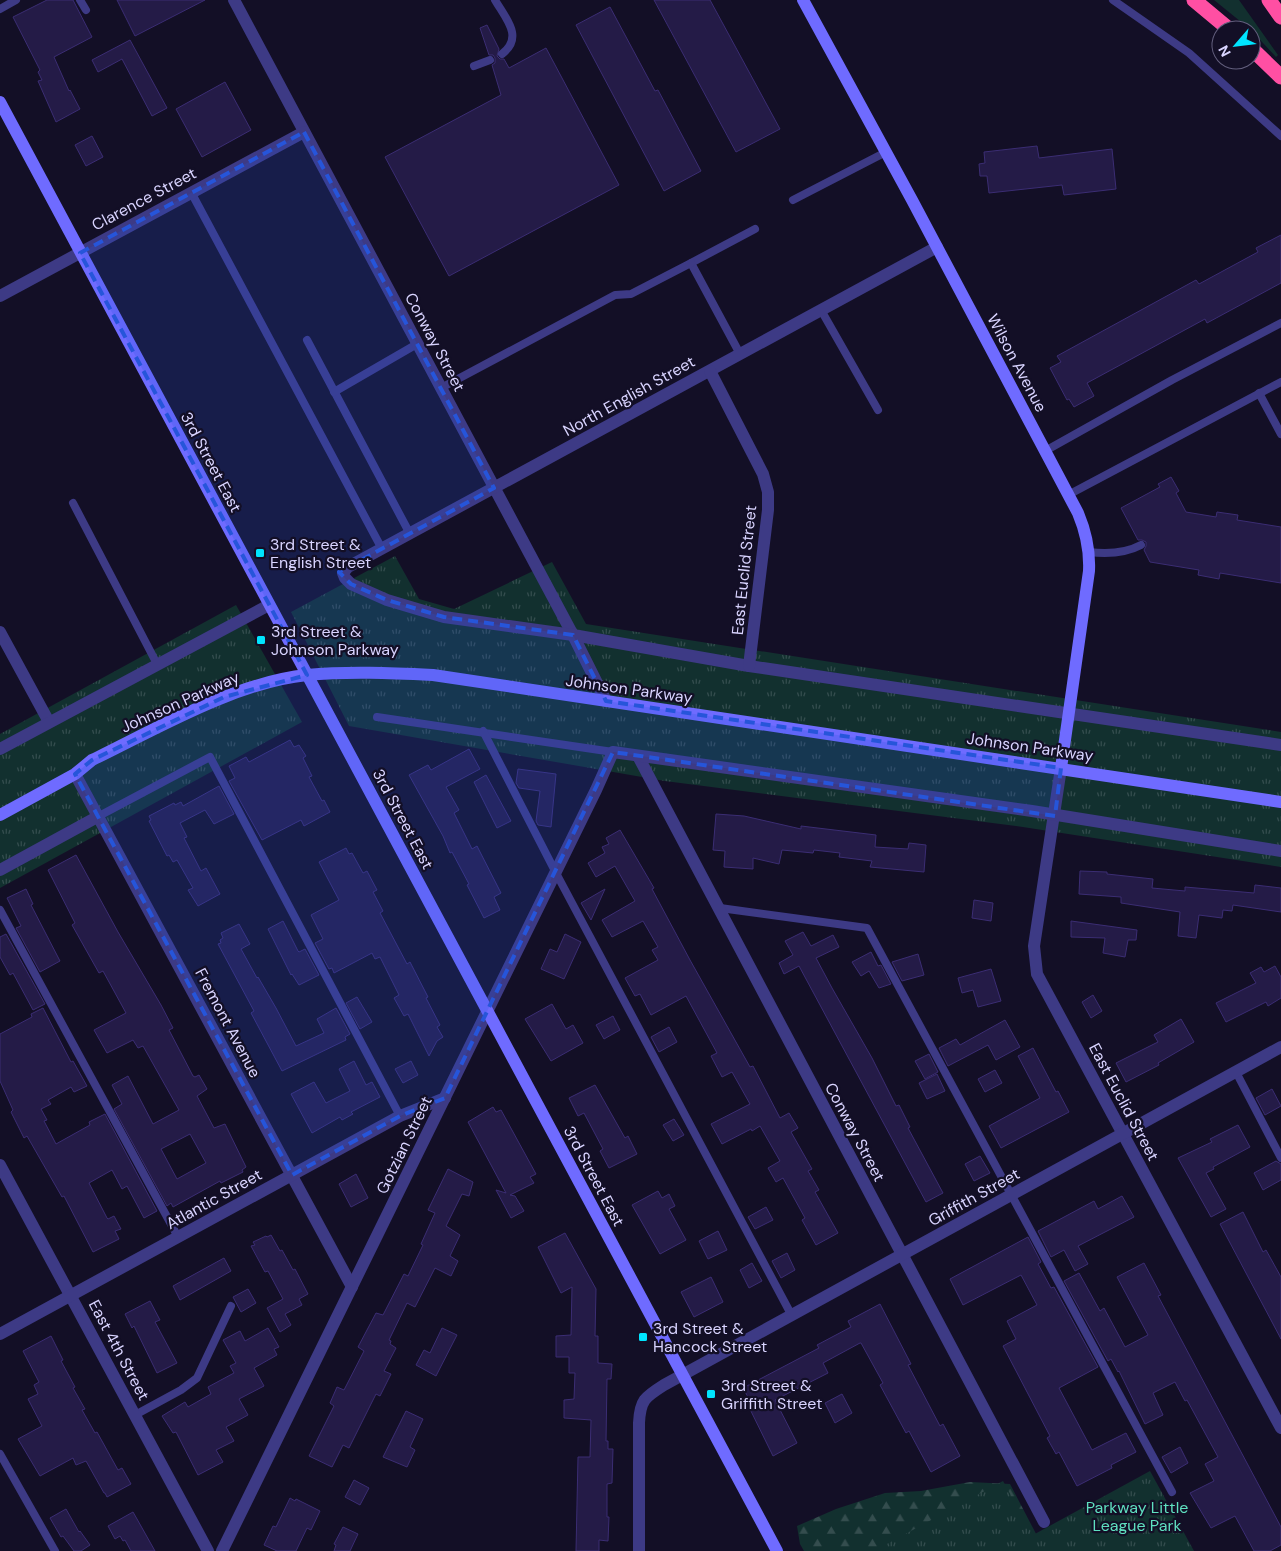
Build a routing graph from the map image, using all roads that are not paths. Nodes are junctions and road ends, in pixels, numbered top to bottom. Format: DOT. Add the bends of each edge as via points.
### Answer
graph roads {
  1 [pos="16,0"];
  2 [pos="80,0"];
  3 [pos="234,0"];
  4 [pos="496,0"];
  5 [pos="804,0"];
  6 [pos="1113,0"];
  7 [pos="1194,0"];
  8 [pos="1269,0"];
  9 [pos="0,9"];
  10 [pos="86,10"];
  11 [pos="1281,17"];
  12 [pos="1218,20"];
  13 [pos="502,54"];
  14 [pos="1261,57"];
  15 [pos="490,60"];
  16 [pos="474,66"];
  17 [pos="1281,76"];
  18 [pos="0,102"];
  19 [pos="304,132"];
  20 [pos="1281,136"];
  21 [pos="886,152"];
  22 [pos="191,192"];
  23 [pos="793,200"];
  24 [pos="755,229"];
  25 [pos="937,247"];
  26 [pos="80,253"];
  27 [pos="691,263"];
  28 [pos="0,296"];
  29 [pos="821,310"];
  30 [pos="1281,323"];
  31 [pos="307,340"];
  32 [pos="417,344"];
  33 [pos="740,354"];
  34 [pos="710,371"];
  35 [pos="1281,382"];
  36 [pos="441,388"];
  37 [pos="334,392"];
  38 [pos="1259,393"];
  39 [pos="878,410"];
  40 [pos="1281,434"];
  41 [pos="1045,451"];
  42 [pos="494,488"];
  43 [pos="1068,495"];
  44 [pos="73,503"];
  45 [pos="410,534"];
  46 [pos="1141,544"];
  47 [pos="382,549"];
  48 [pos="1089,552"];
  49 [pos="269,605"];
  50 [pos="0,632"];
  51 [pos="573,635"];
  52 [pos="157,664"];
  53 [pos="749,666"];
  54 [pos="307,675"];
  55 [pos="606,701"];
  56 [pos="1069,714"];
  57 [pos="377,717"];
  58 [pos="49,722"];
  59 [pos="483,731"];
  60 [pos="1281,745"];
  61 [pos="0,749"];
  62 [pos="613,752"];
  63 [pos="638,756"];
  64 [pos="1061,768"];
  65 [pos="76,774"];
  66 [pos="1281,802"];
  67 [pos="0,815"];
  68 [pos="99,816"];
  69 [pos="1055,816"];
  70 [pos="1281,851"];
  71 [pos="0,870"];
  72 [pos="556,873"];
  73 [pos="720,908"];
  74 [pos="0,910"];
  75 [pos="488,1011"];
  76 [pos="1281,1048"];
  77 [pos="1236,1072"];
  78 [pos="446,1098"];
  79 [pos="400,1116"];
  80 [pos="1123,1135"];
  81 [pos="1281,1158"];
  82 [pos="0,1165"];
  83 [pos="292,1175"];
  84 [pos="1012,1195"];
  85 [pos="178,1237"];
  86 [pos="902,1256"];
  87 [pos="352,1287"];
  88 [pos="71,1295"];
  89 [pos="231,1306"];
  90 [pos="792,1316"];
  91 [pos="0,1334"];
  92 [pos="683,1375"];
  93 [pos="135,1415"];
  94 [pos="1281,1428"];
  95 [pos="0,1454"];
  96 [pos="1172,1492"];
  97 [pos="1044,1522"];
  98 [pos="55,1551"];
  99 [pos="208,1551"];
  100 [pos="222,1551"];
  101 [pos="639,1551"];
  102 [pos="777,1551"];
  1 -- 9 [label="lane"];
  2 -- 10 [label="lane"];
  3 -- 19 [label="street, Conway Street"];
  4 -- 13 [label="lane" via="513,30 510,48"];
  5 -- 21 [label="street, Wilson Avenue"];
  6 -- 20 [label="lane" via="1189,53"];
  7 -- 12 [label="highway"];
  8 -- 11 [label="highway"];
  14 -- 17 [label="highway"];
  15 -- 16 [label="lane"];
  18 -- 26 [label="street, 3rd Street East"];
  19 -- 22 [label="street, Clarence Street"];
  19 -- 32 [label="street, Conway Street"];
  21 -- 23 [label="lane"];
  21 -- 25 [label="street, Wilson Avenue"];
  22 -- 26 [label="street, Clarence Street"];
  22 -- 47 [label="lane"];
  24 -- 27 [label="lane"];
  25 -- 29 [label="street, North English Street"];
  25 -- 41 [label="street, Wilson Avenue"];
  26 -- 28 [label="street, Clarence Street"];
  26 -- 49 [label="street, 3rd Street East"];
  27 -- 33 [label="lane"];
  27 -- 36 [label="lane" via="631,294 615,296"];
  29 -- 33 [label="street, North English Street"];
  29 -- 39 [label="lane"];
  30 -- 41 [label="lane"];
  31 -- 37 [label="lane"];
  32 -- 36 [label="street, Conway Street"];
  32 -- 37 [label="lane"];
  33 -- 34 [label="street, North English Street"];
  34 -- 42 [label="street, North English Street"];
  34 -- 53 [label="street, East Euclid Street" via="756,457 768,492"];
  35 -- 38 [label="lane"];
  36 -- 42 [label="street, Conway Street"];
  37 -- 45 [label="lane"];
  38 -- 40 [label="lane"];
  38 -- 43 [label="lane"];
  41 -- 43 [label="street, Wilson Avenue"];
  42 -- 45 [label="street, North English Street"];
  42 -- 51 [label="street, Conway Street"];
  43 -- 48 [label="street, Wilson Avenue" via="1085,530"];
  44 -- 52 [label="lane"];
  45 -- 47 [label="street, North English Street"];
  46 -- 48 [label="lane" via="1132,549 1099,554"];
  47 -- 51 [label="street, North English Street" via="348,567 343,573 345,578 351,584 387,600 444,618"];
  48 -- 56 [label="street, Wilson Avenue"];
  49 -- 52 [label="street"];
  49 -- 54 [label="street, 3rd Street East"];
  50 -- 58 [label="street"];
  51 -- 53 [label="street"];
  51 -- 55 [label="street, Conway Street"];
  52 -- 58 [label="street"];
  53 -- 56 [label="street"];
  54 -- 55 [label="street, Johnson Parkway" via="433,675"];
  54 -- 65 [label="street, Johnson Parkway" via="263,684 224,697 92,760"];
  54 -- 75 [label="street, 3rd Street East"];
  55 -- 64 [label="street, Johnson Parkway"];
  56 -- 60 [label="street"];
  56 -- 64 [label="street, Wilson Avenue"];
  57 -- 59 [label="lane"];
  58 -- 61 [label="street"];
  59 -- 62 [label="lane"];
  59 -- 72 [label="lane"];
  62 -- 63 [label="street"];
  62 -- 72 [label="street, Gotzian Street"];
  63 -- 69 [label="street"];
  63 -- 73 [label="street, Conway Street"];
  64 -- 66 [label="street, Johnson Parkway"];
  64 -- 69 [label="street, East Euclid Street"];
  65 -- 67 [label="street, Johnson Parkway"];
  65 -- 68 [label="street, Fremont Avenue"];
  68 -- 71 [label="street"];
  68 -- 79 [label="lane" via="210,757"];
  68 -- 83 [label="street, Fremont Avenue"];
  69 -- 70 [label="street"];
  69 -- 80 [label="street, East Euclid Street" via="1034,946 1037,974"];
  72 -- 75 [label="street, Gotzian Street"];
  72 -- 90 [label="lane"];
  73 -- 84 [label="lane" via="867,928"];
  73 -- 86 [label="street, Conway Street"];
  74 -- 85 [label="lane"];
  75 -- 78 [label="street, Gotzian Street"];
  75 -- 92 [label="street, 3rd Street East"];
  76 -- 77 [label="street, Griffith Street"];
  77 -- 80 [label="street, Griffith Street"];
  77 -- 81 [label="lane"];
  78 -- 79 [label="street, Atlantic Street"];
  78 -- 87 [label="street, Gotzian Street"];
  79 -- 83 [label="street, Atlantic Street"];
  80 -- 84 [label="street, Griffith Street"];
  80 -- 94 [label="street, East Euclid Street"];
  82 -- 88 [label="street, East 4th Street"];
  83 -- 85 [label="street, Atlantic Street"];
  83 -- 87 [label="street, Fremont Avenue"];
  84 -- 86 [label="street, Griffith Street"];
  84 -- 96 [label="lane"];
  85 -- 88 [label="street, Atlantic Street"];
  86 -- 90 [label="street, Griffith Street"];
  86 -- 97 [label="street, Conway Street"];
  87 -- 100 [label="street, Gotzian Street"];
  88 -- 91 [label="street, Atlantic Street"];
  88 -- 93 [label="street, East 4th Street"];
  89 -- 93 [label="lane" via="197,1378"];
  90 -- 92 [label="street, Griffith Street"];
  92 -- 101 [label="street, Griffith Street" via="647,1397 640,1410"];
  92 -- 102 [label="street, 3rd Street East"];
  93 -- 99 [label="street, East 4th Street"];
  95 -- 98 [label="lane"];
}
